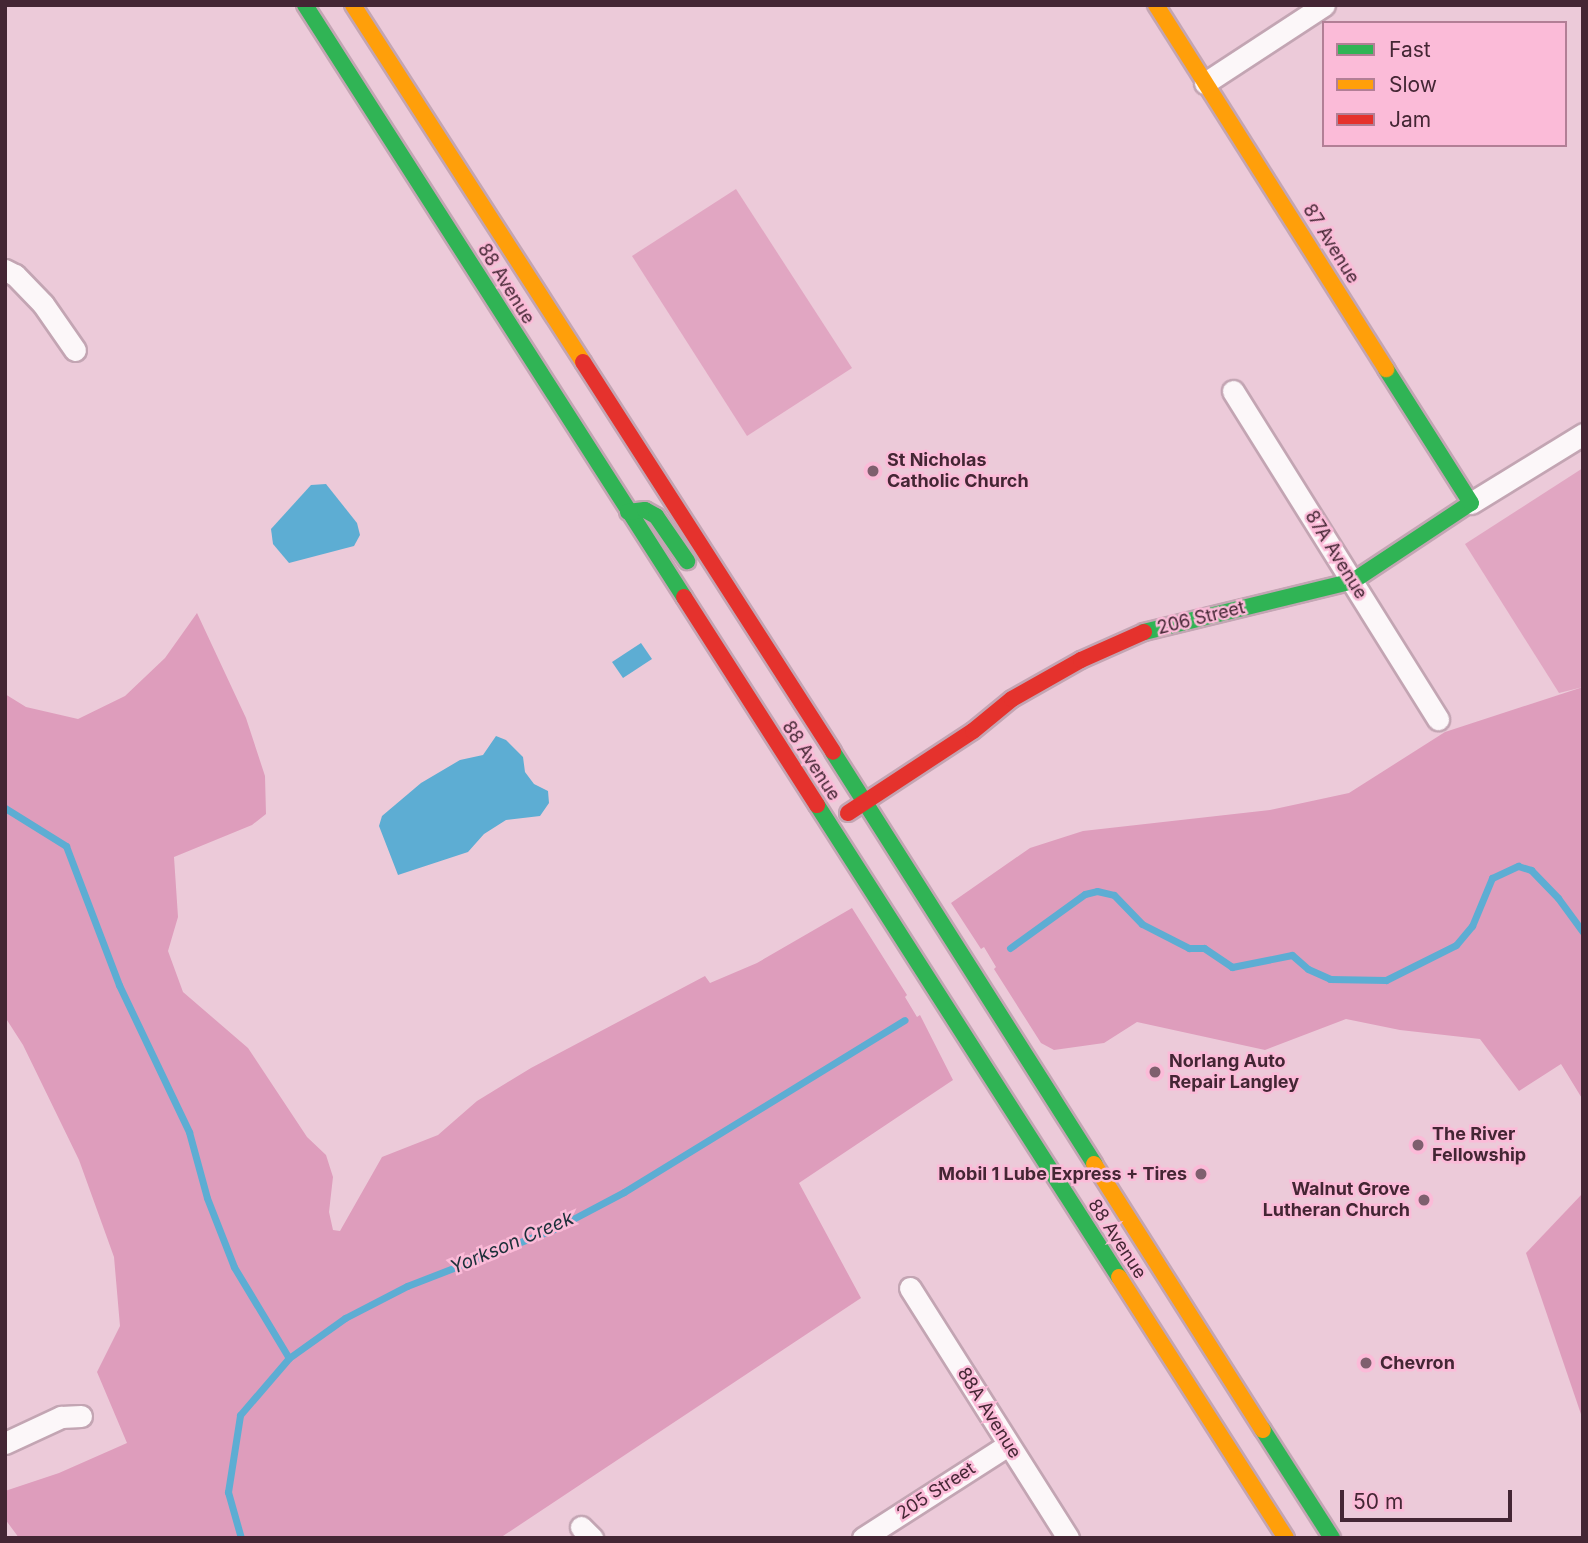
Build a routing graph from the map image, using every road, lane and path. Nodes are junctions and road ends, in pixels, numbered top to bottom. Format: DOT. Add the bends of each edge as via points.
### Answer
graph roads {
  1 [pos="305,5"];
  2 [pos="353,5"];
  3 [pos="1156,5"];
  4 [pos="1324,5"];
  5 [pos="1205,83"];
  6 [pos="5,270"];
  7 [pos="75,350"];
  8 [pos="1233,391"];
  9 [pos="1583,434"];
  10 [pos="1471,503"];
  11 [pos="628,512"];
  12 [pos="700,579"];
  13 [pos="1353,581"];
  14 [pos="722,611"];
  15 [pos="778,665"];
  16 [pos="1438,719"];
  17 [pos="865,802"];
  18 [pos="830,825"];
  19 [pos="1135,1264"];
  20 [pos="910,1288"];
  21 [pos="81,1416"];
  22 [pos="5,1443"];
  23 [pos="1009,1445"];
  24 [pos="863,1538"];
  25 [pos="1068,1538"];
  26 [pos="1286,1538"];
  27 [pos="1332,1538"];
  1 -- 11 [label="main road, 88 Avenue"];
  2 -- 15 [label="main road, 88 Avenue"];
  3 -- 5 [label="main road, 87 Avenue"];
  4 -- 5 [label="street"];
  5 -- 10 [label="main road, 87 Avenue"];
  6 -- 7 [label="street" via="43,303"];
  8 -- 13 [label="street, 87A Avenue"];
  9 -- 10 [label="street, 206 Street"];
  10 -- 13 [label="main road, 206 Street"];
  11 -- 12 [label="main road" via="645,510 656,516"];
  11 -- 18 [label="main road, 88 Avenue"];
  13 -- 16 [label="street, 87A Avenue"];
  13 -- 17 [label="main road, 206 Street" via="1136,634 1012,699 973,732"];
  14 -- 15 [label="main road" via="744,643"];
  15 -- 17 [label="main road, 88 Avenue"];
  17 -- 18 [label="main road, 206 Street"];
  17 -- 19 [label="main road, 88 Avenue"];
  18 -- 19 [label="main road, 88 Avenue"];
  19 -- 26 [label="main road, 88 Avenue"];
  19 -- 27 [label="main road, 88 Avenue"];
  20 -- 23 [label="street, 88A Avenue"];
  21 -- 22 [label="street" via="61,1417"];
  23 -- 24 [label="street, 205 Street"];
  23 -- 25 [label="street, 88A Avenue"];
}
